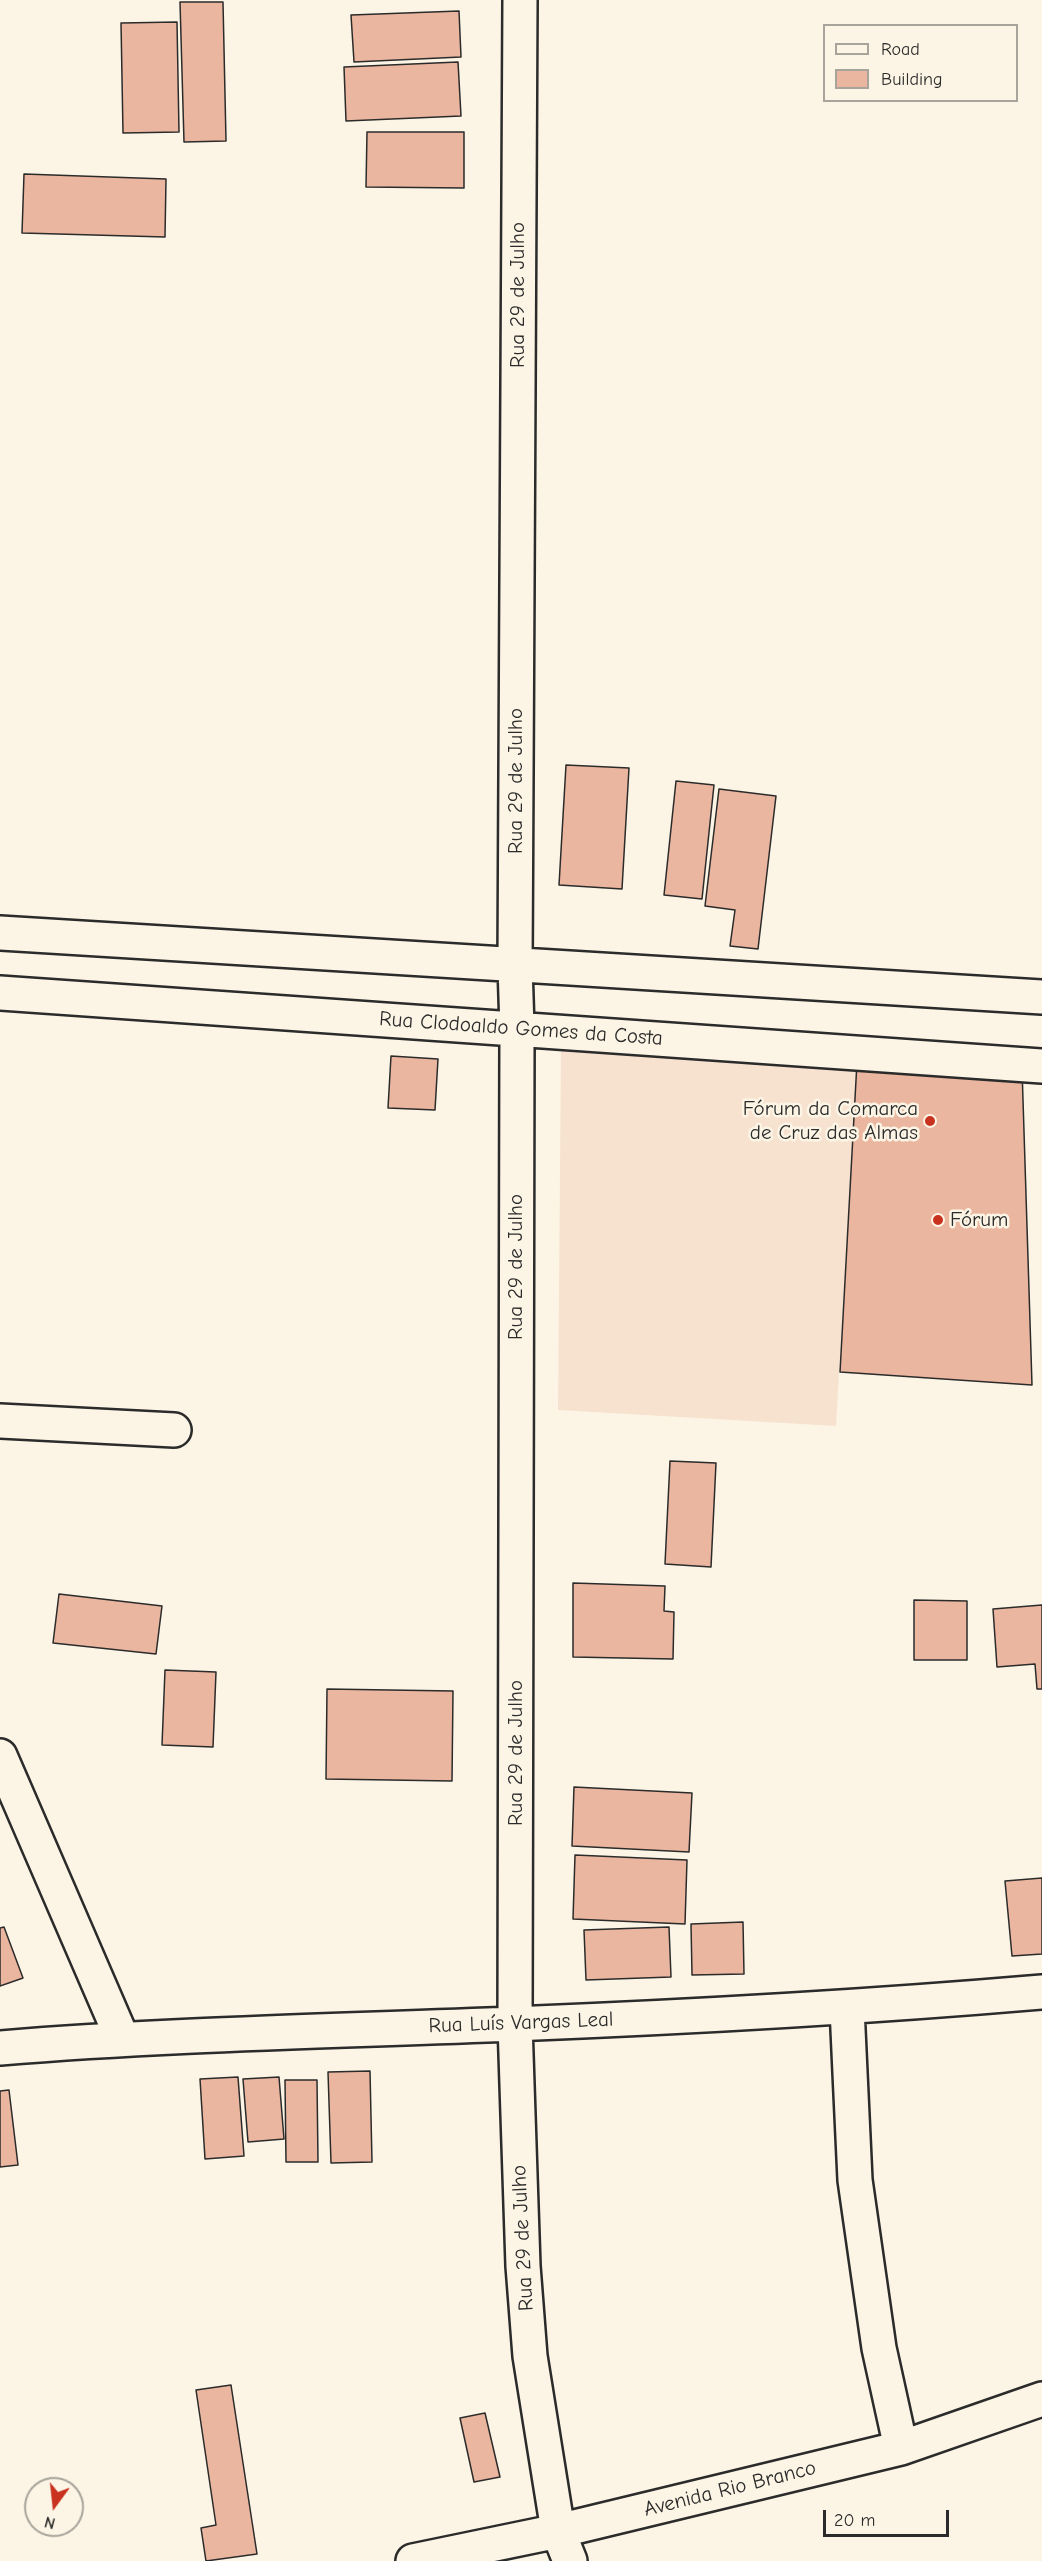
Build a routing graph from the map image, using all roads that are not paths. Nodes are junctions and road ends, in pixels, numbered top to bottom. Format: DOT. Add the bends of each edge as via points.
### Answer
graph roads {
  1 [pos="520,0"];
  2 [pos="0,933"];
  3 [pos="515,966"];
  4 [pos="0,993"];
  5 [pos="1042,997"];
  6 [pos="517,1028"];
  7 [pos="1042,1066"];
  8 [pos="0,1421"];
  9 [pos="174,1430"];
  10 [pos="0,1756"];
  11 [pos="1042,1992"];
  12 [pos="848,2008"];
  13 [pos="515,2024"];
  14 [pos="122,2038"];
  15 [pos="0,2048"];
  16 [pos="1042,2399"];
  17 [pos="901,2448"];
  18 [pos="558,2531"];
  19 [pos="413,2561"];
  20 [pos="570,2561"];
  1 -- 3 [label="street, Rua 29 de Julho"];
  2 -- 3 [label="street"];
  3 -- 5 [label="street"];
  3 -- 6 [label="street, Rua 29 de Julho"];
  4 -- 6 [label="street, Rua Clodoaldo Gomes da Costa"];
  6 -- 7 [label="street, Rua Clodoaldo Gomes da Costa"];
  6 -- 13 [label="street, Rua 29 de Julho"];
  8 -- 9 [label="street"];
  10 -- 14 [label="street"];
  11 -- 12 [label="street, Rua Luís Vargas Leal"];
  12 -- 13 [label="street, Rua Luís Vargas Leal"];
  12 -- 17 [label="street" via="855,2180 879,2348"];
  13 -- 14 [label="street, Rua Luís Vargas Leal"];
  13 -- 18 [label="street, Rua 29 de Julho" via="529,2345"];
  14 -- 15 [label="street, Rua Luís Vargas Leal"];
  16 -- 17 [label="street, Avenida Rio Branco"];
  17 -- 18 [label="street, Avenida Rio Branco"];
  18 -- 19 [label="street, Avenida Rio Branco"];
  18 -- 20 [label="street, Rua 29 de Julho"];
}
